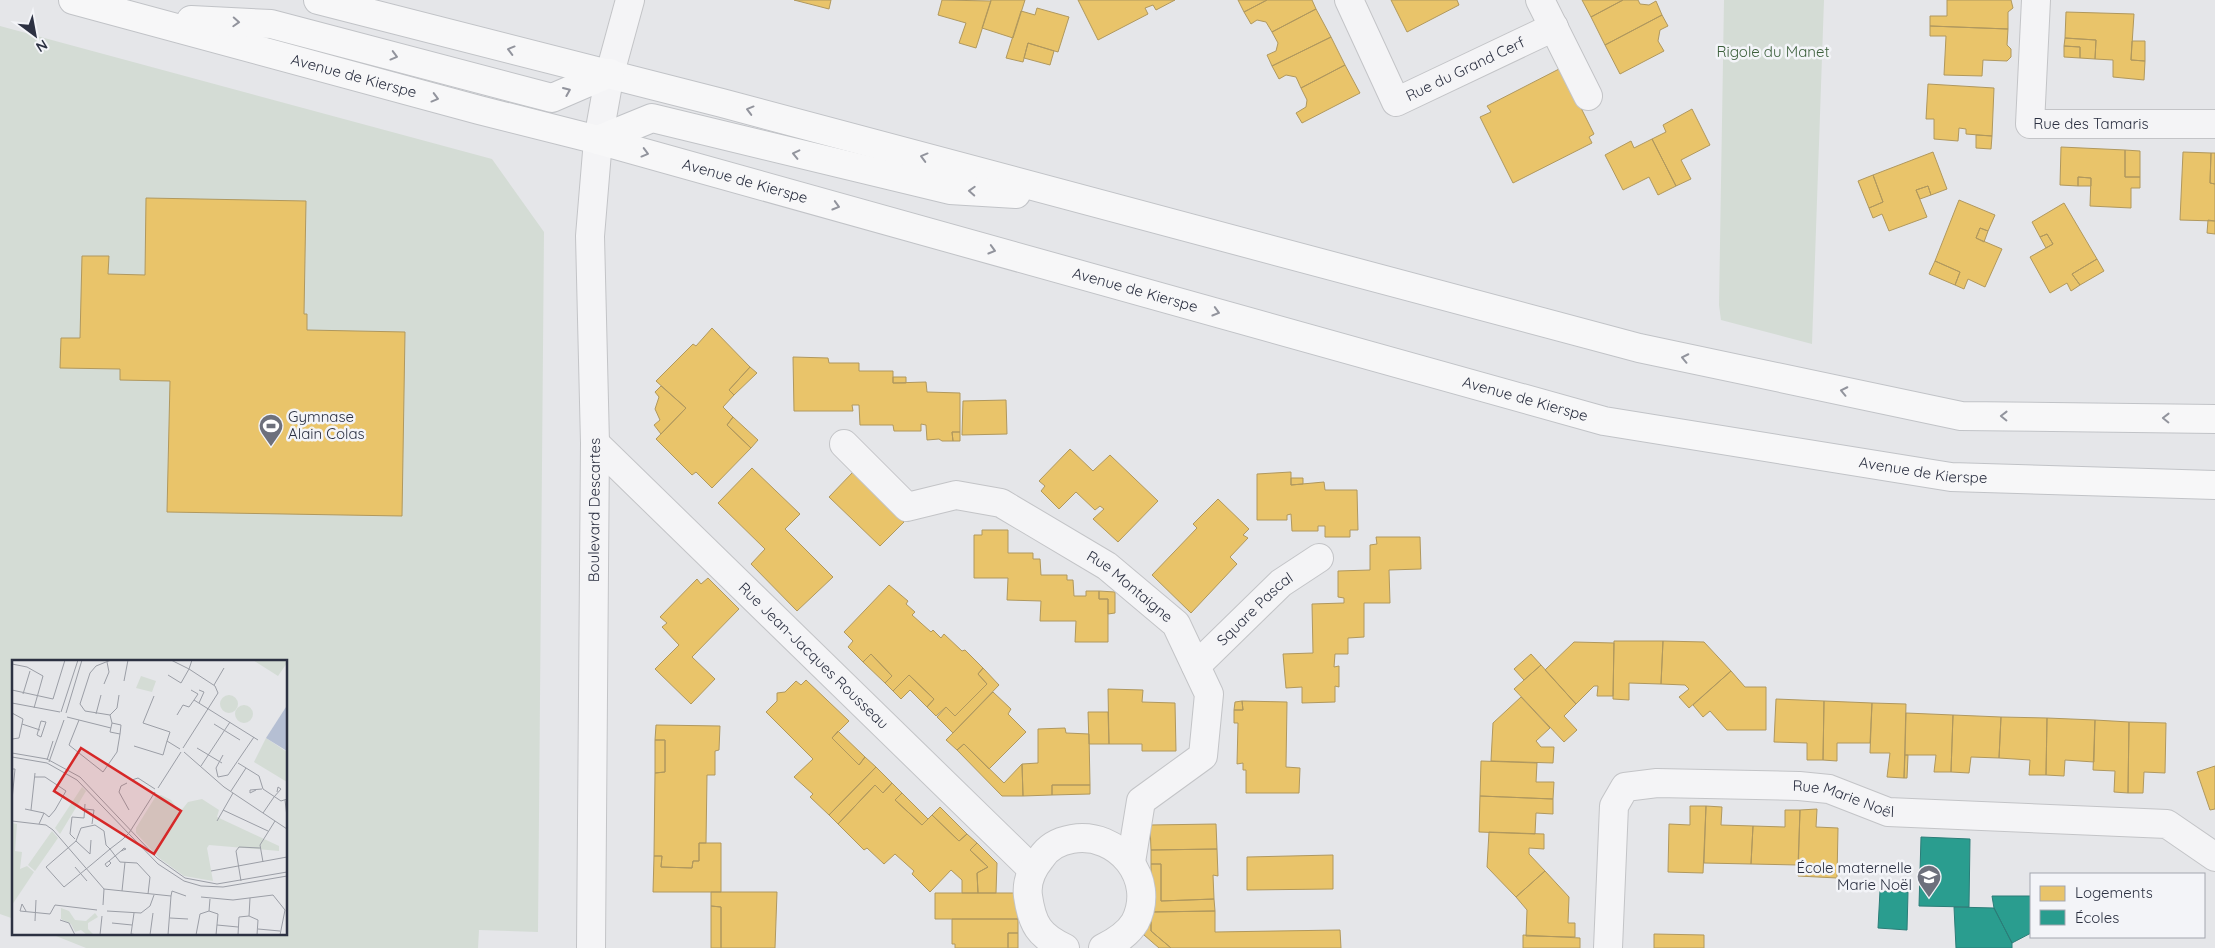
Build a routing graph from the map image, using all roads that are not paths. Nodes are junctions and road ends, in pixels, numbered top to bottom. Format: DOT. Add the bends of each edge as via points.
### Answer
graph roads {
  1 [pos="73,0"];
  2 [pos="318,0"];
  3 [pos="630,0"];
  4 [pos="1349,0"];
  5 [pos="1540,0"];
  6 [pos="2036,0"];
  7 [pos="134,17"];
  8 [pos="1554,27"];
  9 [pos="610,73"];
  10 [pos="1588,96"];
  11 [pos="2215,124"];
  12 [pos="598,140"];
  13 [pos="1073,197"];
  14 [pos="2215,419"];
  15 [pos="595,443"];
  16 [pos="844,444"];
  17 [pos="2215,485"];
  18 [pos="1319,558"];
  19 [pos="1196,666"];
  20 [pos="2215,857"];
  21 [pos="1131,862"];
  22 [pos="1032,869"];
  23 [pos="591,948"];
  24 [pos="1065,948"];
  25 [pos="1103,948"];
  26 [pos="1608,948"];
  1 -- 7 [label="main road, Avenue de Kierspe"];
  9 -- 2 [label="main road, one-way"];
  3 -- 9 [label="street, Boulevard Descartes"];
  4 -- 8 [label="street, Rue du Grand Cerf" via="1396,102"];
  5 -- 8 [label="street"];
  6 -- 11 [label="street, Rue des Tamaris" via="2030,124"];
  7 -- 9 [label="main road, one-way" via="271,24 552,98"];
  7 -- 12 [label="main road, Avenue de Kierspe, one-way"];
  8 -- 10 [label="street"];
  9 -- 12 [label="street, Boulevard Descartes"];
  13 -- 9 [label="main road, one-way"];
  13 -- 12 [label="main road, one-way" via="950,190 652,118"];
  12 -- 15 [label="street, Boulevard Descartes" via="590,236"];
  12 -- 17 [label="main road, Avenue de Kierspe, one-way" via="1604,421 1951,477"];
  14 -- 13 [label="main road, one-way" via="1961,416 1639,348"];
  15 -- 22 [label="street, Rue Jean-Jacques Rousseau"];
  15 -- 23 [label="street, Boulevard Descartes"];
  16 -- 19 [label="street, Rue Montaigne" via="907,507 956,494 1001,503 1107,566 1176,624"];
  18 -- 19 [label="street, Square Pascal" via="1281,583"];
  19 -- 21 [label="street, Rue Montaigne" via="1209,694 1203,756 1141,801"];
  20 -- 26 [label="street, Rue Marie Noël" via="2167,824 1888,812 1829,789 1799,786 1657,783 1625,787 1614,806"];
  21 -- 22 [label="street" via="1117,847 1100,839 1083,837 1063,840 1046,851"];
  21 -- 25 [label="street" via="1140,883 1141,903 1134,922 1119,940"];
  22 -- 24 [label="street" via="1027,888 1031,916 1050,941"];
}
